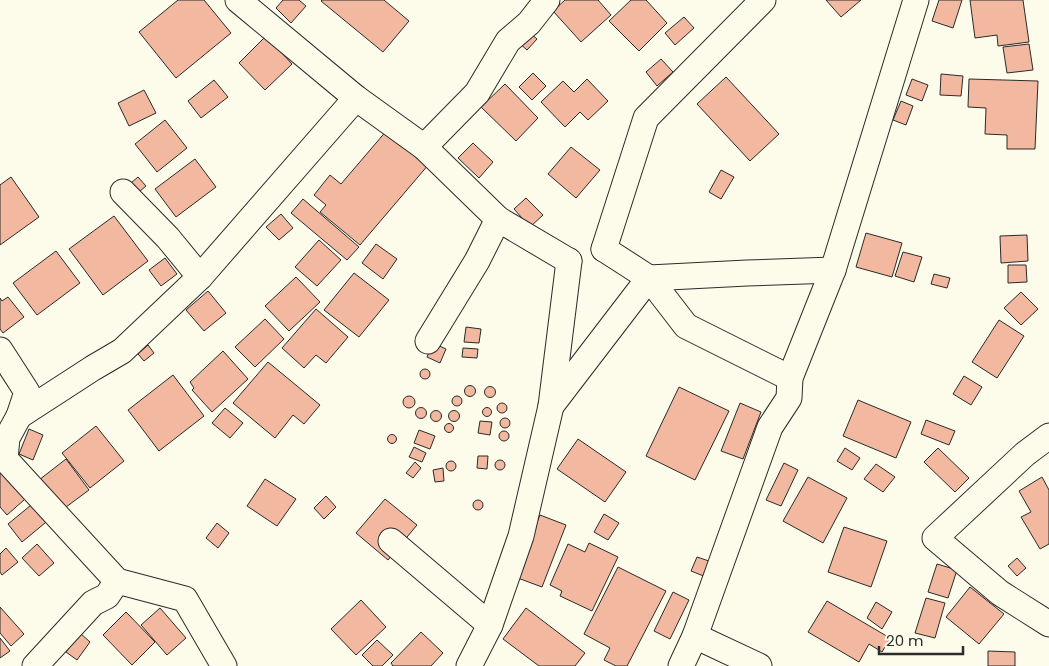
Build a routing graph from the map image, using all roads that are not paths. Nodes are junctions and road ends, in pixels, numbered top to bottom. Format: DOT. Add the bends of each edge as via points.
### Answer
graph roads {
  1 [pos="238,0"];
  2 [pos="547,0"];
  3 [pos="763,0"];
  4 [pos="916,0"];
  5 [pos="356,98"];
  6 [pos="424,147"];
  7 [pos="123,192"];
  8 [pos="498,219"];
  9 [pos="604,249"];
  10 [pos="569,261"];
  11 [pos="833,270"];
  12 [pos="200,277"];
  13 [pos="649,278"];
  14 [pos="428,341"];
  15 [pos="0,350"];
  16 [pos="790,378"];
  17 [pos="551,406"];
  18 [pos="19,416"];
  19 [pos="1049,436"];
  20 [pos="391,541"];
  21 [pos="116,581"];
  22 [pos="1049,624"];
  23 [pos="490,625"];
  24 [pos="695,636"];
  25 [pos="35,666"];
  26 [pos="224,666"];
  27 [pos="469,666"];
  28 [pos="681,666"];
  29 [pos="759,666"];
  1 -- 5 [label="street"];
  2 -- 6 [label="street" via="529,23 508,41 477,93"];
  3 -- 9 [label="street" via="646,118"];
  4 -- 11 [label="street"];
  5 -- 6 [label="street"];
  5 -- 12 [label="street"];
  6 -- 8 [label="street"];
  7 -- 12 [label="street"];
  8 -- 10 [label="street"];
  8 -- 14 [label="street" via="477,261"];
  9 -- 10 [label="street"];
  9 -- 13 [label="street"];
  10 -- 17 [label="street"];
  11 -- 13 [label="street"];
  11 -- 16 [label="street"];
  12 -- 18 [label="street" via="122,351"];
  13 -- 16 [label="street" via="686,326"];
  13 -- 17 [label="street"];
  15 -- 18 [label="street" via="27,392"];
  16 -- 24 [label="street" via="789,398 770,427"];
  17 -- 23 [label="street" via="520,536"];
  18 -- 21 [label="street" via="7,438 5,459"];
  19 -- 22 [label="street" via="1025,454 935,538 1000,593"];
  20 -- 23 [label="street"];
  21 -- 25 [label="street" via="107,596 93,603"];
  21 -- 26 [label="street" via="185,599"];
  23 -- 27 [label="street"];
  24 -- 28 [label="street"];
  24 -- 29 [label="street"];
}
